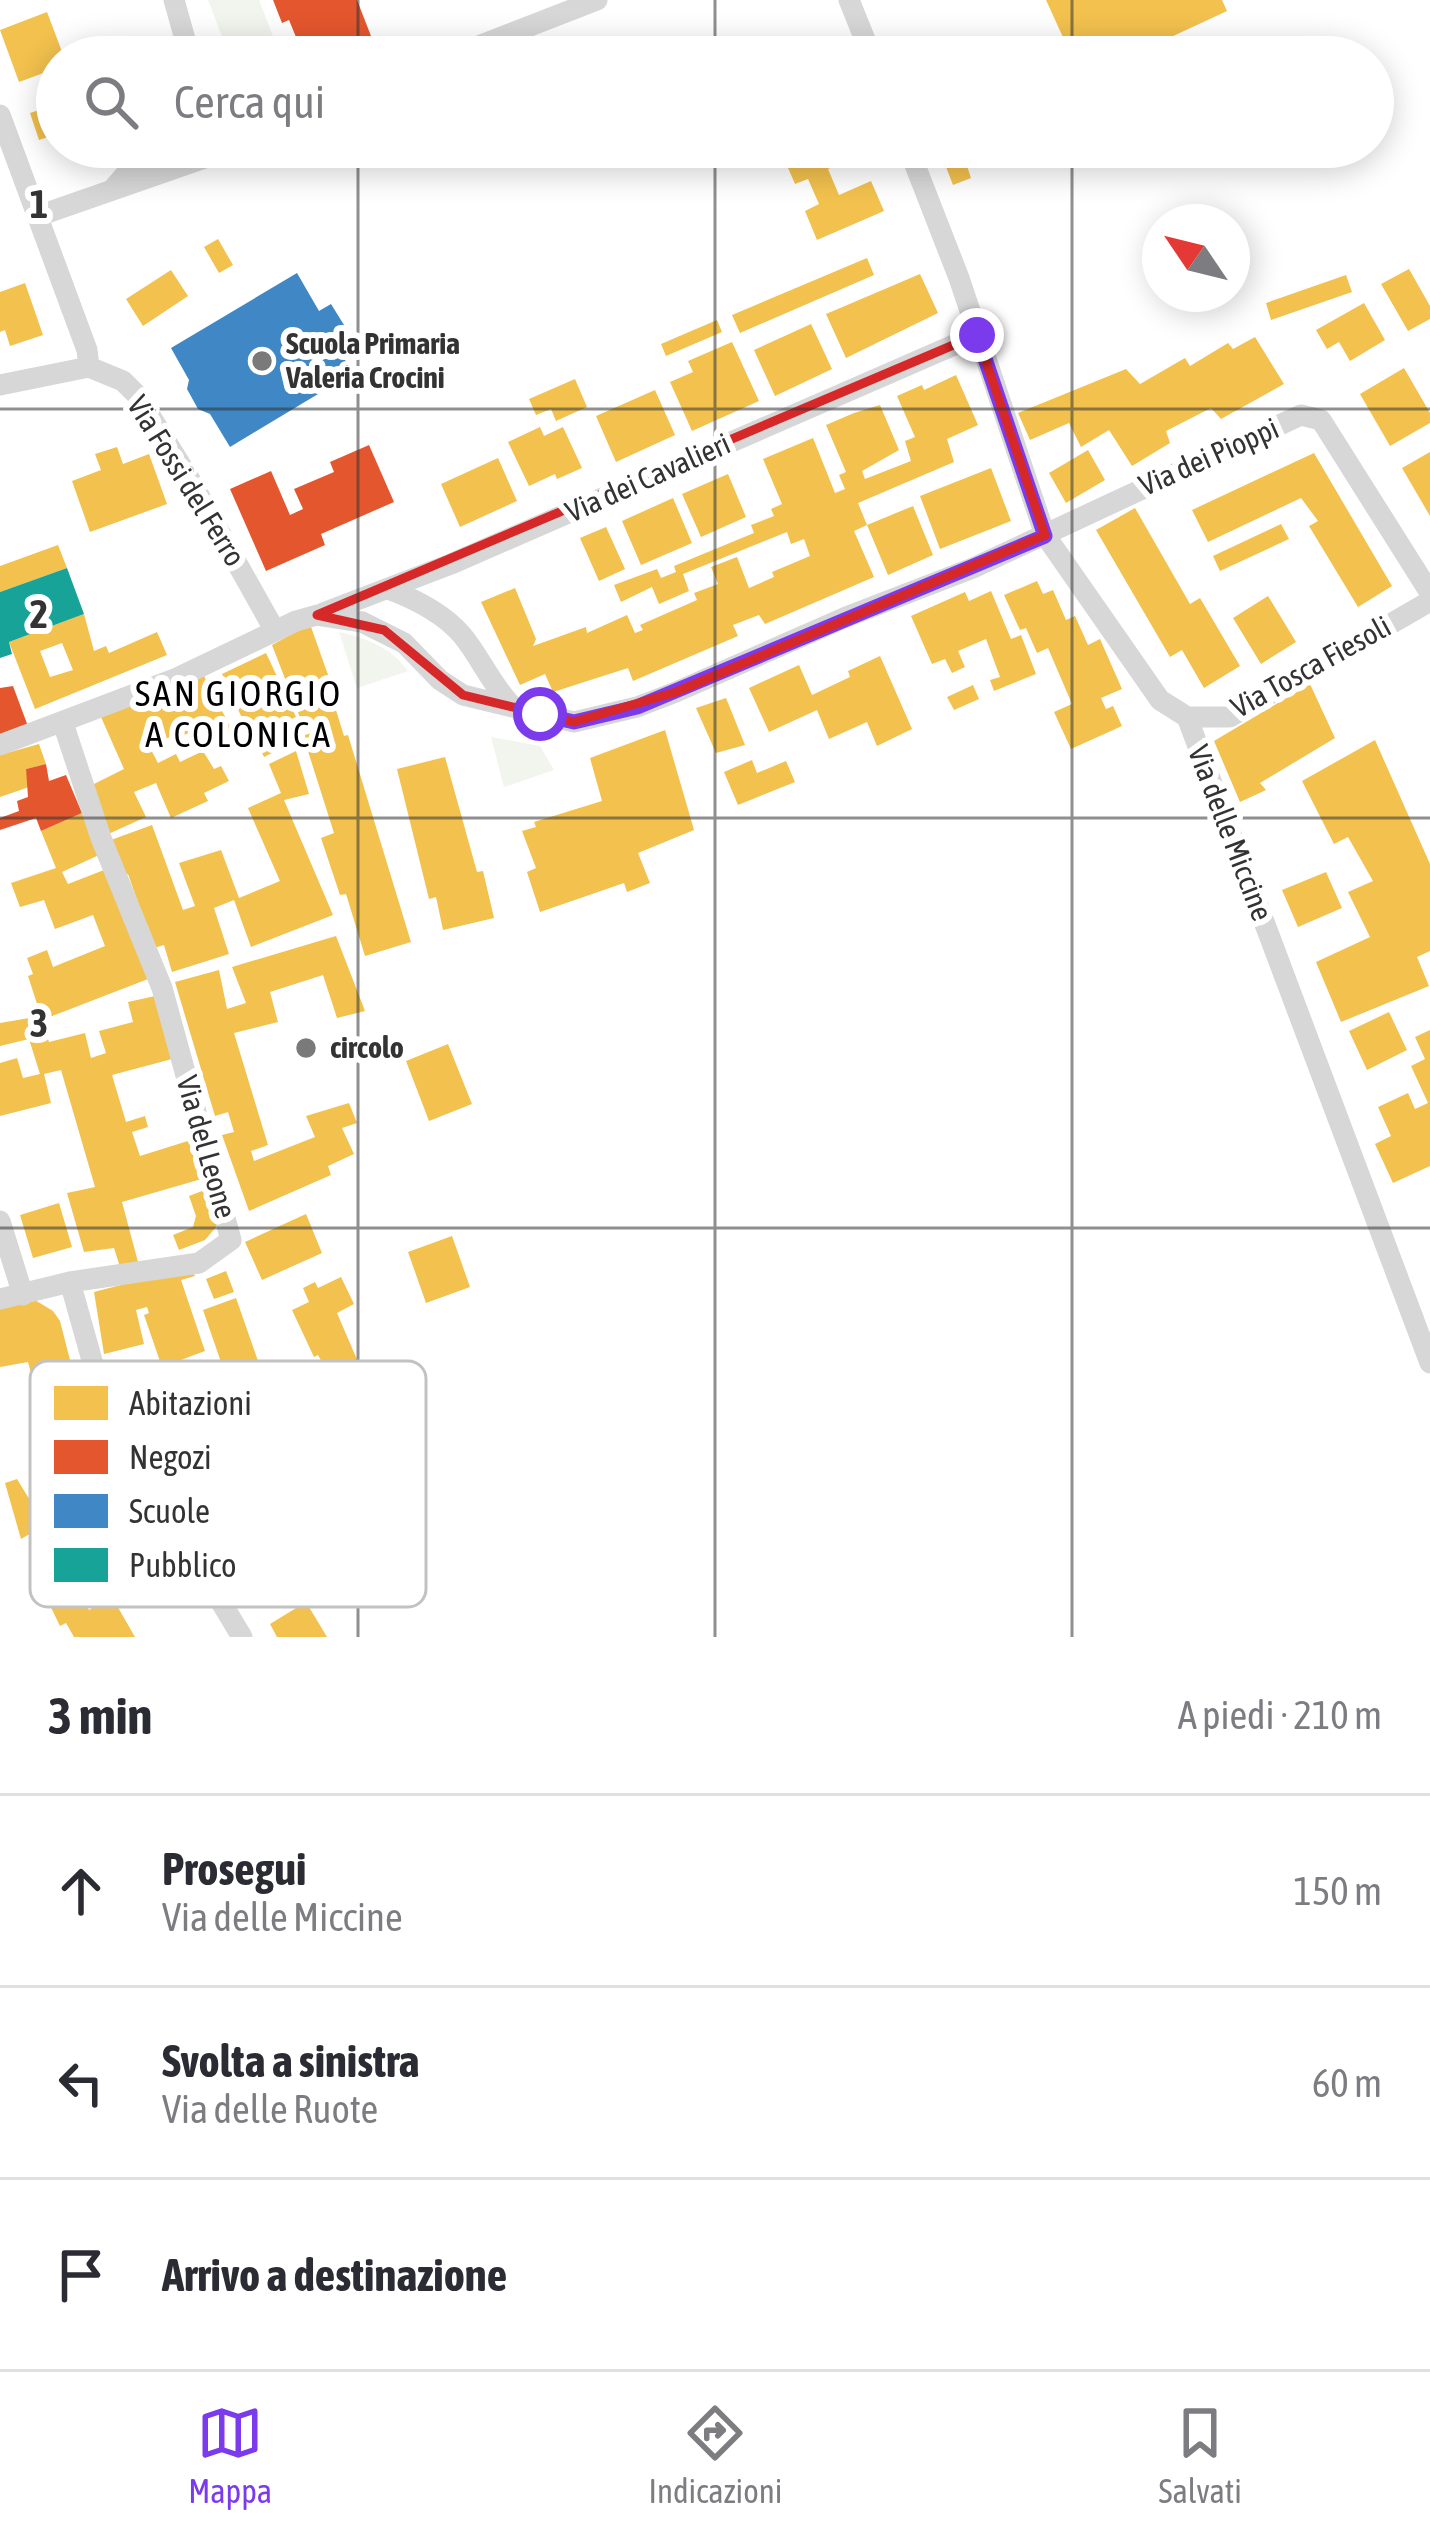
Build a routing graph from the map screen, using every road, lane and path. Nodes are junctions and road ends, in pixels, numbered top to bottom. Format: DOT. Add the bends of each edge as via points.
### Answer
graph roads {
  1 [pos="174,0"];
  2 [pos="597,0"];
  3 [pos="848,0"];
  4 [pos="186,36"];
  5 [pos="504,36"];
  6 [pos="863,36"];
  7 [pos="0,115"];
  8 [pos="131,168"];
  9 [pos="169,168"];
  10 [pos="916,168"];
  11 [pos="111,192"];
  12 [pos="38,216"];
  13 [pos="977,335"];
  14 [pos="89,367"];
  15 [pos="0,386"];
  16 [pos="1045,536"];
  17 [pos="388,589"];
  18 [pos="1430,597"];
  19 [pos="317,615"];
  20 [pos="275,631"];
  21 [pos="514,708"];
  22 [pos="1186,717"];
  23 [pos="63,723"];
  24 [pos="11,742"];
  25 [pos="0,1221"];
  26 [pos="70,1282"];
  27 [pos="11,1297"];
  28 [pos="92,1361"];
  29 [pos="1430,1363"];
  30 [pos="224,1607"];
  31 [pos="242,1637"];
  1 -- 4 [label="street"];
  2 -- 5 [label="street"];
  3 -- 6 [label="street"];
  7 -- 12 [label="street"];
  8 -- 11 [label="street"];
  9 -- 11 [label="street"];
  10 -- 13 [label="street, Via delle Miccine"];
  11 -- 12 [label="street"];
  12 -- 14 [label="street"];
  13 -- 16 [label="street, Via delle Miccine"];
  13 -- 17 [label="street, Via dei Cavalieri"];
  14 -- 15 [label="street"];
  14 -- 20 [label="street, Via Fossi del Ferro" via="138,396"];
  16 -- 18 [label="street, Via dei Pioppi" via="1301,415 1321,420"];
  16 -- 21 [label="street" via="637,707 574,722"];
  16 -- 22 [label="street, Via delle Miccine" via="1160,700"];
  17 -- 19 [label="street, Via dei Cavalieri"];
  17 -- 21 [label="street" via="464,637"];
  18 -- 22 [label="street, Via Tosca Fiesoli" via="1229,717"];
  19 -- 20 [label="street"];
  19 -- 21 [label="street" via="384,630 463,694"];
  20 -- 23 [label="street"];
  22 -- 29 [label="street, Via delle Miccine"];
  23 -- 24 [label="street"];
  23 -- 26 [label="street, Via del Leone" via="161,988 231,1240 200,1263"];
  25 -- 27 [label="street"];
  26 -- 27 [label="street"];
  26 -- 28 [label="street"];
  30 -- 31 [label="street"];
}
